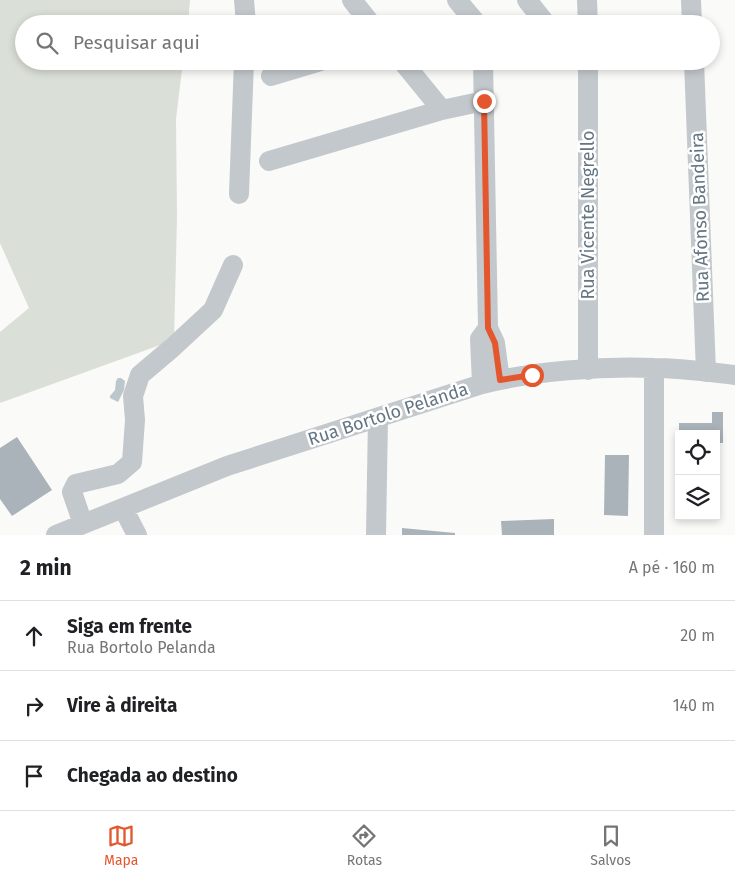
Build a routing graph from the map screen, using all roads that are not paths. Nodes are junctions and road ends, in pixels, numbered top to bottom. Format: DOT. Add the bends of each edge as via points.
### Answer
graph roads {
  1 [pos="244,0"];
  2 [pos="352,0"];
  3 [pos="457,0"];
  4 [pos="527,0"];
  5 [pos="588,0"];
  6 [pos="691,0"];
  7 [pos="245,15"];
  8 [pos="364,15"];
  9 [pos="470,15"];
  10 [pos="539,15"];
  11 [pos="588,15"];
  12 [pos="692,15"];
  13 [pos="244,70"];
  14 [pos="292,70"];
  15 [pos="409,70"];
  16 [pos="484,70"];
  17 [pos="584,70"];
  18 [pos="694,70"];
  19 [pos="272,76"];
  20 [pos="484,101"];
  21 [pos="442,110"];
  22 [pos="269,161"];
  23 [pos="239,194"];
  24 [pos="232,265"];
  25 [pos="654,368"];
  26 [pos="588,370"];
  27 [pos="706,372"];
  28 [pos="735,375"];
  29 [pos="491,382"];
  30 [pos="378,418"];
  31 [pos="123,508"];
  32 [pos="83,524"];
  33 [pos="56,535"];
  34 [pos="137,535"];
  35 [pos="376,535"];
  36 [pos="654,535"];
  1 -- 7 [label="street"];
  2 -- 8 [label="street"];
  3 -- 9 [label="street"];
  4 -- 10 [label="street"];
  5 -- 11 [label="street"];
  6 -- 12 [label="street"];
  13 -- 23 [label="street"];
  14 -- 19 [label="street"];
  15 -- 21 [label="street"];
  16 -- 20 [label="street"];
  17 -- 26 [label="street, Rua Vicente Negrello"];
  18 -- 27 [label="street, Rua Afonso Bandeira"];
  20 -- 21 [label="street"];
  20 -- 29 [label="street" via="488,328 495,343"];
  21 -- 22 [label="street"];
  24 -- 32 [label="street" via="213,310 140,375 133,396 132,462 118,474 76,484 72,492"];
  25 -- 26 [label="street, Rua Bortolo Pelanda"];
  25 -- 27 [label="street, Rua Bortolo Pelanda"];
  25 -- 36 [label="street"];
  26 -- 29 [label="street, Rua Bortolo Pelanda"];
  27 -- 28 [label="street, Rua Bortolo Pelanda"];
  29 -- 30 [label="street, Rua Bortolo Pelanda"];
  30 -- 31 [label="street, Rua Bortolo Pelanda" via="227,466"];
  30 -- 35 [label="street"];
  31 -- 32 [label="street, Rua Bortolo Pelanda"];
  31 -- 34 [label="street"];
  32 -- 33 [label="street, Rua Bortolo Pelanda"];
}
